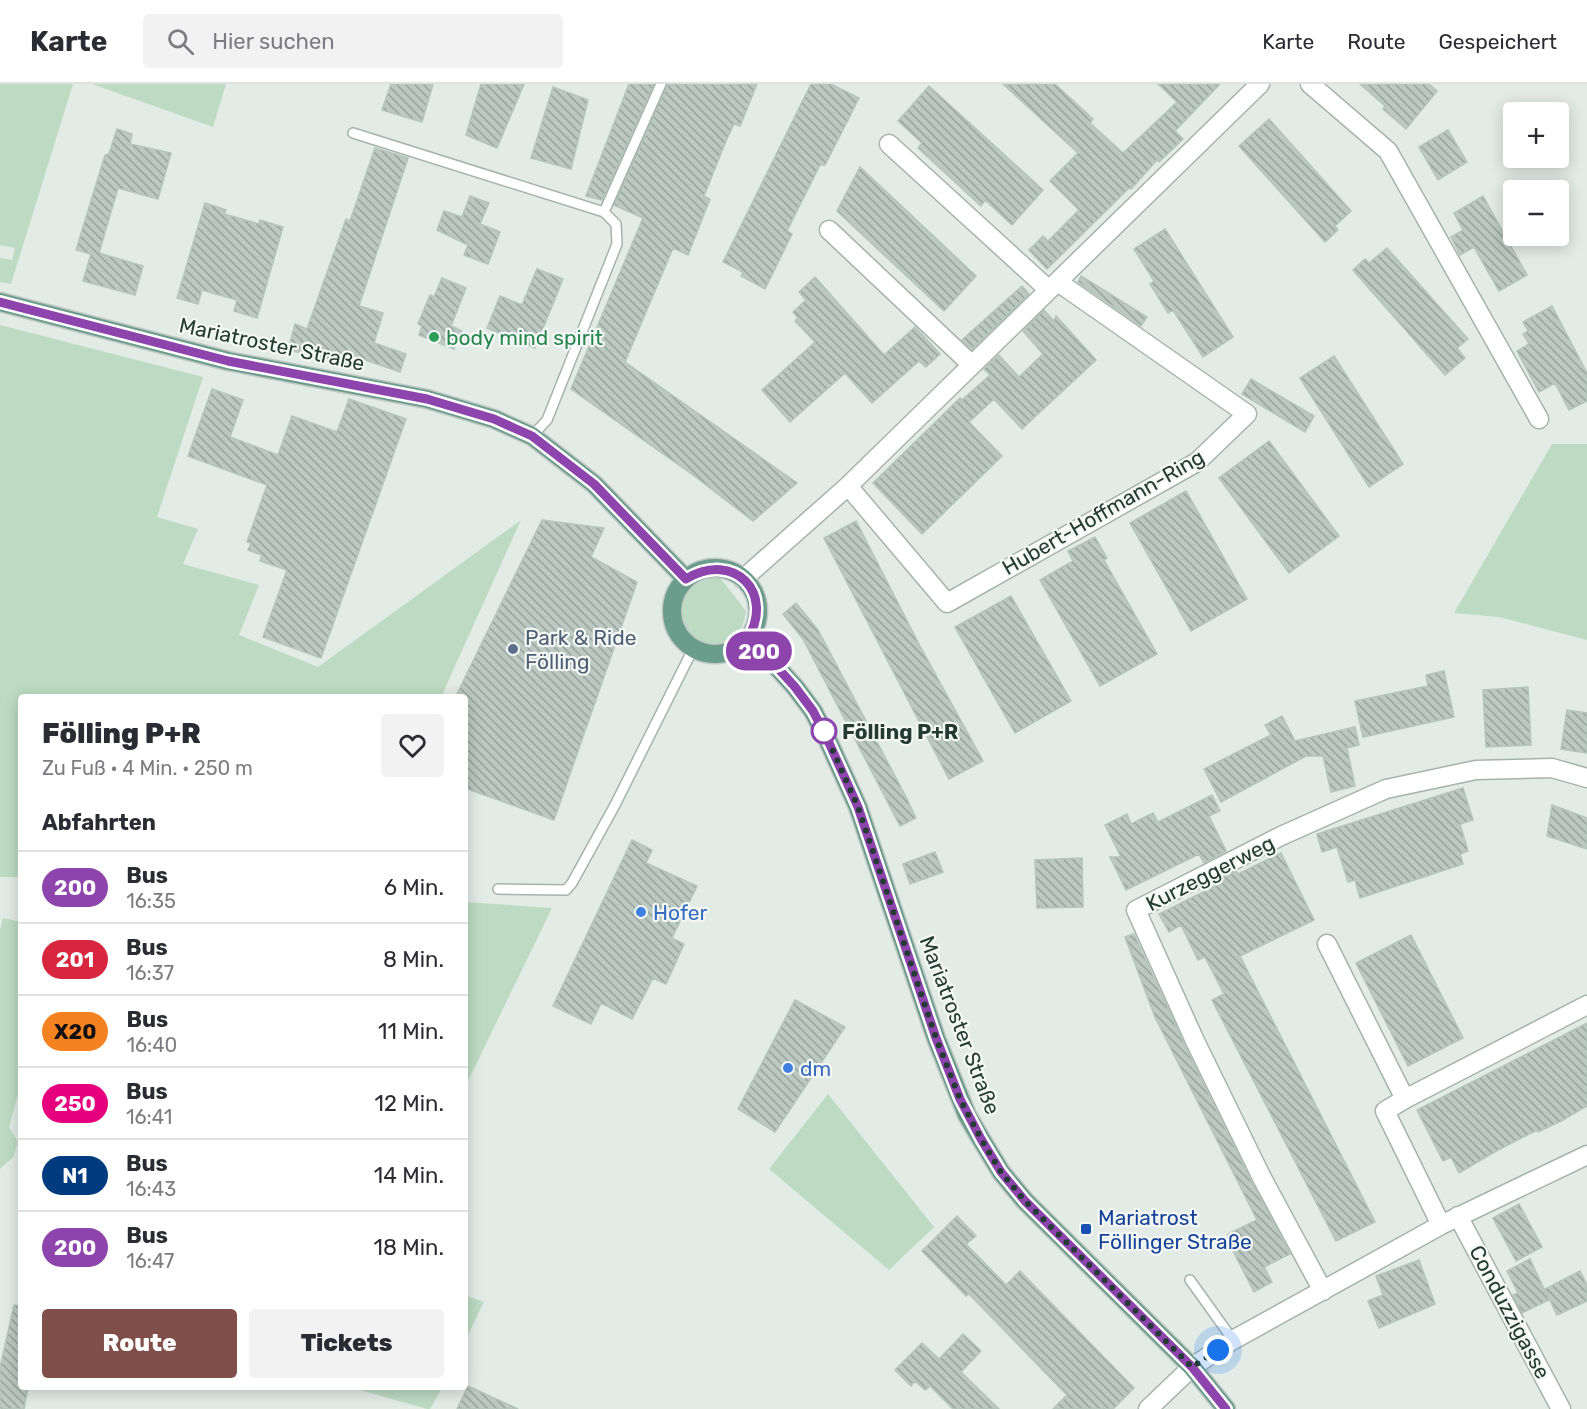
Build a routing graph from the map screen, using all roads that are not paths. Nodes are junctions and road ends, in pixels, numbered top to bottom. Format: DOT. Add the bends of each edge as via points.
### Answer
graph roads {
  1 [pos="661,84"];
  2 [pos="1260,84"];
  3 [pos="1310,84"];
  4 [pos="353,133"];
  5 [pos="889,144"];
  6 [pos="604,212"];
  7 [pos="829,230"];
  8 [pos="1054,286"];
  9 [pos="0,302"];
  10 [pos="972,365"];
  11 [pos="1539,418"];
  12 [pos="532,436"];
  13 [pos="848,486"];
  14 [pos="686,579"];
  15 [pos="743,579"];
  16 [pos="747,640"];
  17 [pos="693,649"];
  18 [pos="1587,778"];
  19 [pos="498,889"];
  20 [pos="1328,944"];
  21 [pos="1587,1005"];
  22 [pos="1405,1099"];
  23 [pos="1587,1155"];
  24 [pos="1458,1216"];
  25 [pos="1441,1225"];
  26 [pos="1190,1280"];
  27 [pos="1323,1291"];
  28 [pos="1233,1340"];
  29 [pos="1192,1367"];
  30 [pos="1148,1409"];
  31 [pos="1226,1409"];
  32 [pos="1561,1409"];
  1 -- 6 [label="lane"];
  2 -- 8 [label="street"];
  3 -- 11 [label="street" via="1388,151"];
  4 -- 6 [label="lane"];
  5 -- 8 [label="street, Hubert-Hoffmann-Ring"];
  6 -- 12 [label="lane" via="616,225 617,244 547,420"];
  7 -- 10 [label="street"];
  8 -- 10 [label="street"];
  8 -- 13 [label="street, Hubert-Hoffmann-Ring" via="1247,414 1197,462 947,603"];
  9 -- 12 [label="main road, Mariatroster Straße" via="228,361 427,399 494,419"];
  10 -- 13 [label="street"];
  12 -- 14 [label="main road, Mariatroster Straße" via="594,484"];
  13 -- 15 [label="street"];
  14 -- 15 [label="main road" via="715,568"];
  14 -- 17 [label="main road" via="676,592 673,624"];
  15 -- 16 [label="main road" via="752,589 758,616"];
  16 -- 17 [label="main road" via="722,654"];
  16 -- 29 [label="main road, Mariatroster Straße" via="775,665 813,711 844,773 936,1038 967,1115 1001,1172 1025,1201"];
  17 -- 19 [label="lane" via="566,890"];
  18 -- 27 [label="street, Kurzeggerweg" via="1552,768 1476,770 1386,789 1281,836 1136,910 1262,1178"];
  20 -- 22 [label="street"];
  21 -- 22 [label="street"];
  22 -- 25 [label="street" via="1385,1111"];
  23 -- 24 [label="street"];
  24 -- 25 [label="street"];
  24 -- 32 [label="street, Conduzzigasse"];
  25 -- 27 [label="street"];
  26 -- 28 [label="lane"];
  27 -- 28 [label="street"];
  28 -- 29 [label="street"];
  29 -- 30 [label="street"];
  29 -- 31 [label="main road, Mariatroster Straße"];
}
